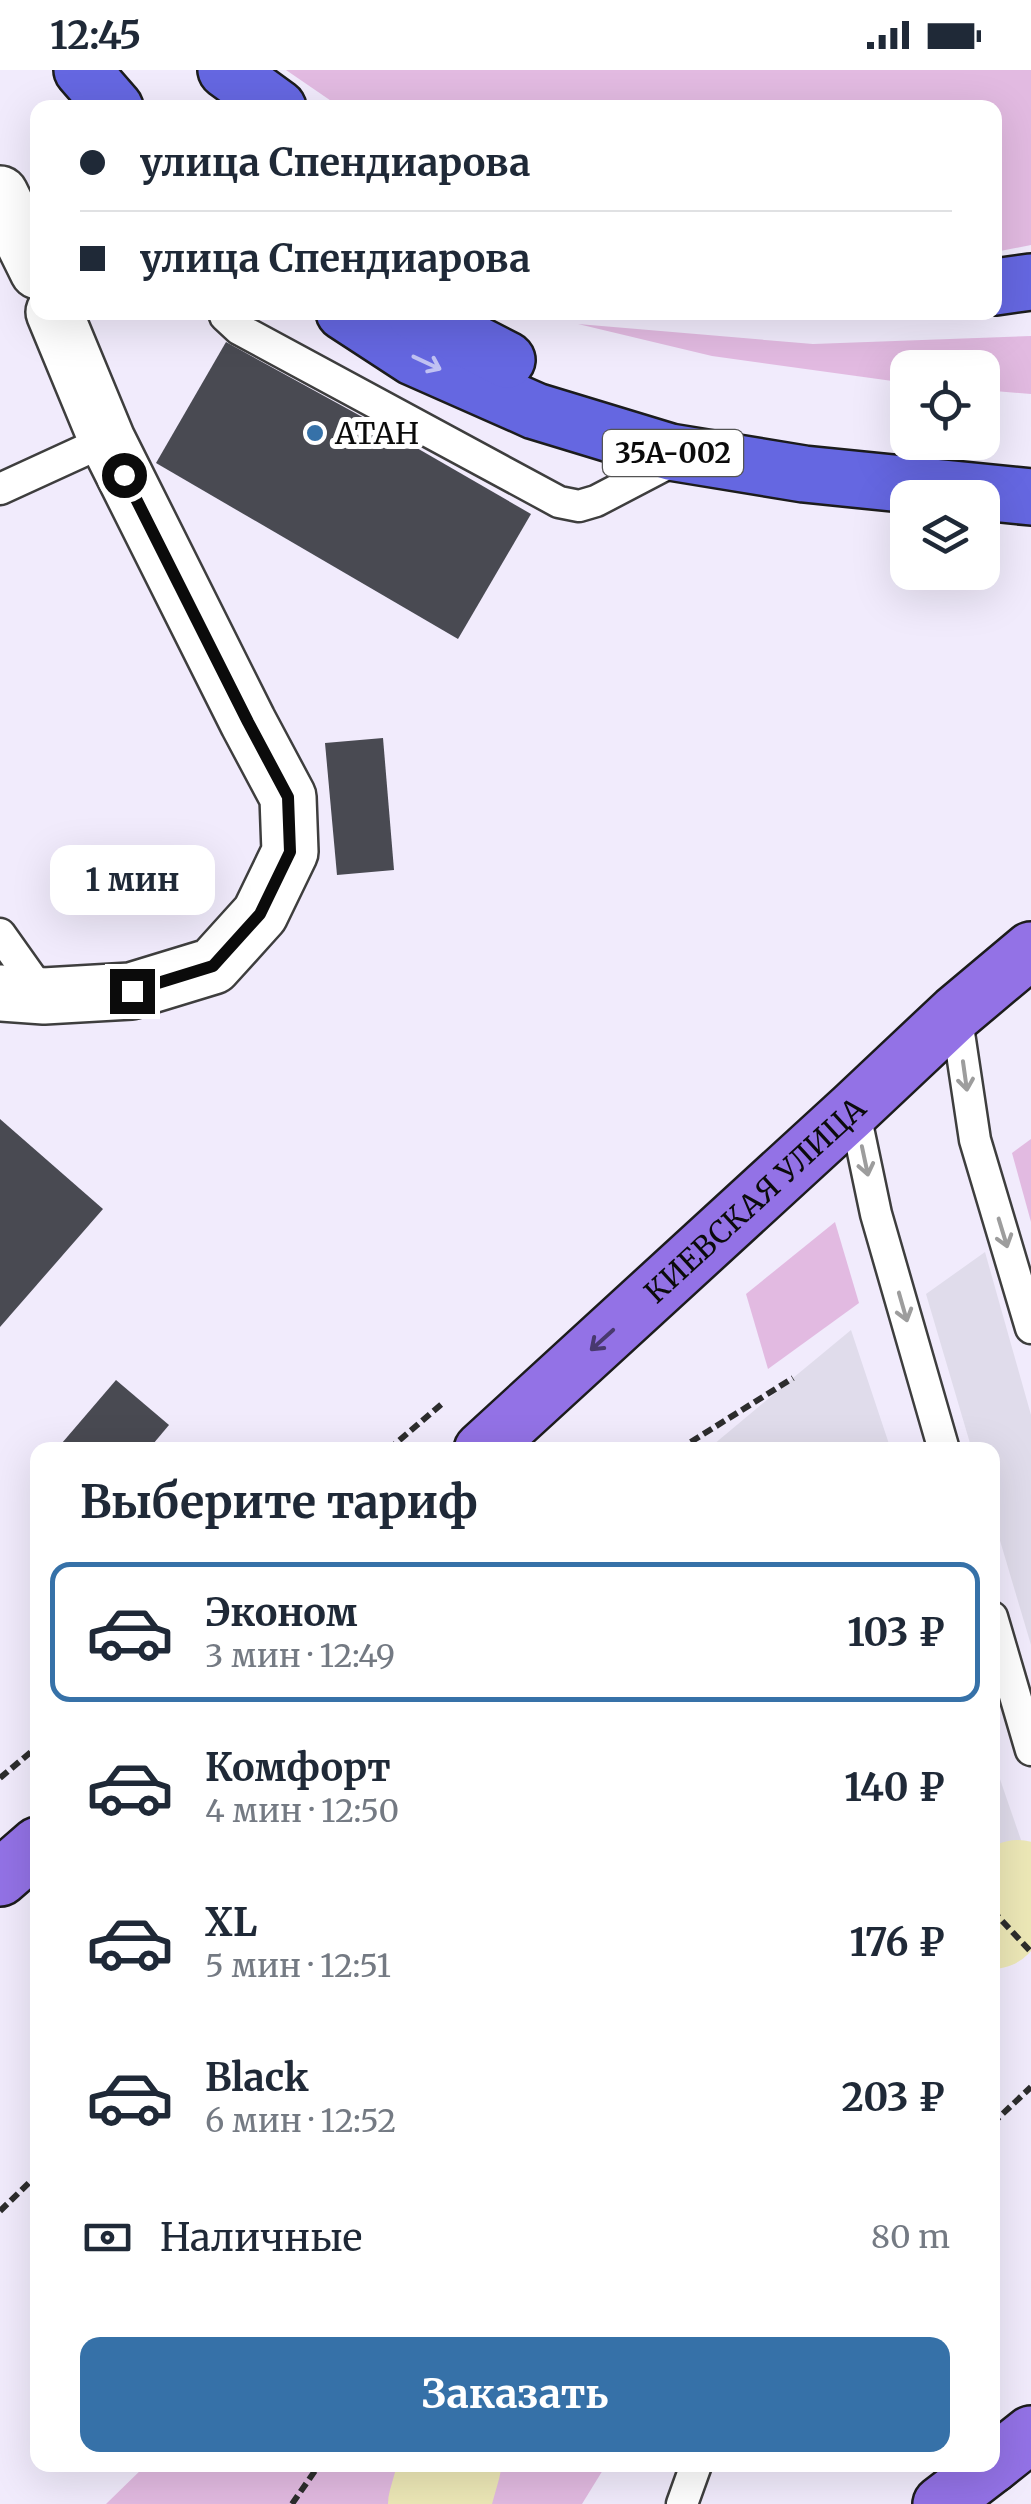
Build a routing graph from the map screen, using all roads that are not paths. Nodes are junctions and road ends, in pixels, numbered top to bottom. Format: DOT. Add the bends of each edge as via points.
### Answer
graph roads {
  1 [pos="82,70"];
  2 [pos="126,70"];
  3 [pos="108,100"];
  4 [pos="150,100"];
  5 [pos="0,194"];
  6 [pos="30,254"];
  7 [pos="1031,282"];
  8 [pos="1002,285"];
  9 [pos="57,320"];
  10 [pos="229,320"];
  11 [pos="356,320"];
  12 [pos="430,320"];
  13 [pos="107,440"];
  14 [pos="684,455"];
  15 [pos="1031,464"];
  16 [pos="0,489"];
  17 [pos="1031,498"];
  18 [pos="0,934"];
  19 [pos="1031,950"];
  20 [pos="22,994"];
  21 [pos="956,1013"];
  22 [pos="854,1109"];
  23 [pos="1031,1328"];
  24 [pos="491,1442"];
  25 [pos="942,1442"];
  26 [pos="1000,1644"];
  27 [pos="1031,1750"];
  28 [pos="30,1853"];
  29 [pos="0,1878"];
  30 [pos="1031,2434"];
  31 [pos="1000,2459"];
  32 [pos="693,2472"];
  33 [pos="983,2472"];
  34 [pos="682,2504"];
  35 [pos="941,2504"];
  1 -- 3 [label="highway"];
  2 -- 4 [label="highway"];
  5 -- 6 [label="street"];
  7 -- 8 [label="highway"];
  9 -- 13 [label="street"];
  10 -- 14 [label="lane" via="559,502 596,502"];
  11 -- 14 [label="highway, 35А-002, one-way" via="413,357 535,411"];
  12 -- 15 [label="highway, 35А-002" via="547,380 700,426 833,448"];
  13 -- 16 [label="lane"];
  13 -- 20 [label="street" via="288,797 290,852 260,914 213,966 132,991"];
  14 -- 17 [label="highway, 35А-002"];
  18 -- 20 [label="lane"];
  19 -- 21 [label="main road, КИЕВСКАЯ УЛИЦА"];
  21 -- 22 [label="main road, КИЕВСКАЯ УЛИЦА"];
  21 -- 23 [label="lane, one-way" via="974,1140"];
  22 -- 24 [label="main road, КИЕВСКАЯ УЛИЦА, one-way"];
  22 -- 25 [label="lane, one-way" via="876,1214"];
  26 -- 27 [label="lane"];
  28 -- 29 [label="main road"];
  30 -- 31 [label="main road"];
  32 -- 34 [label="lane"];
  33 -- 35 [label="main road"];
}
